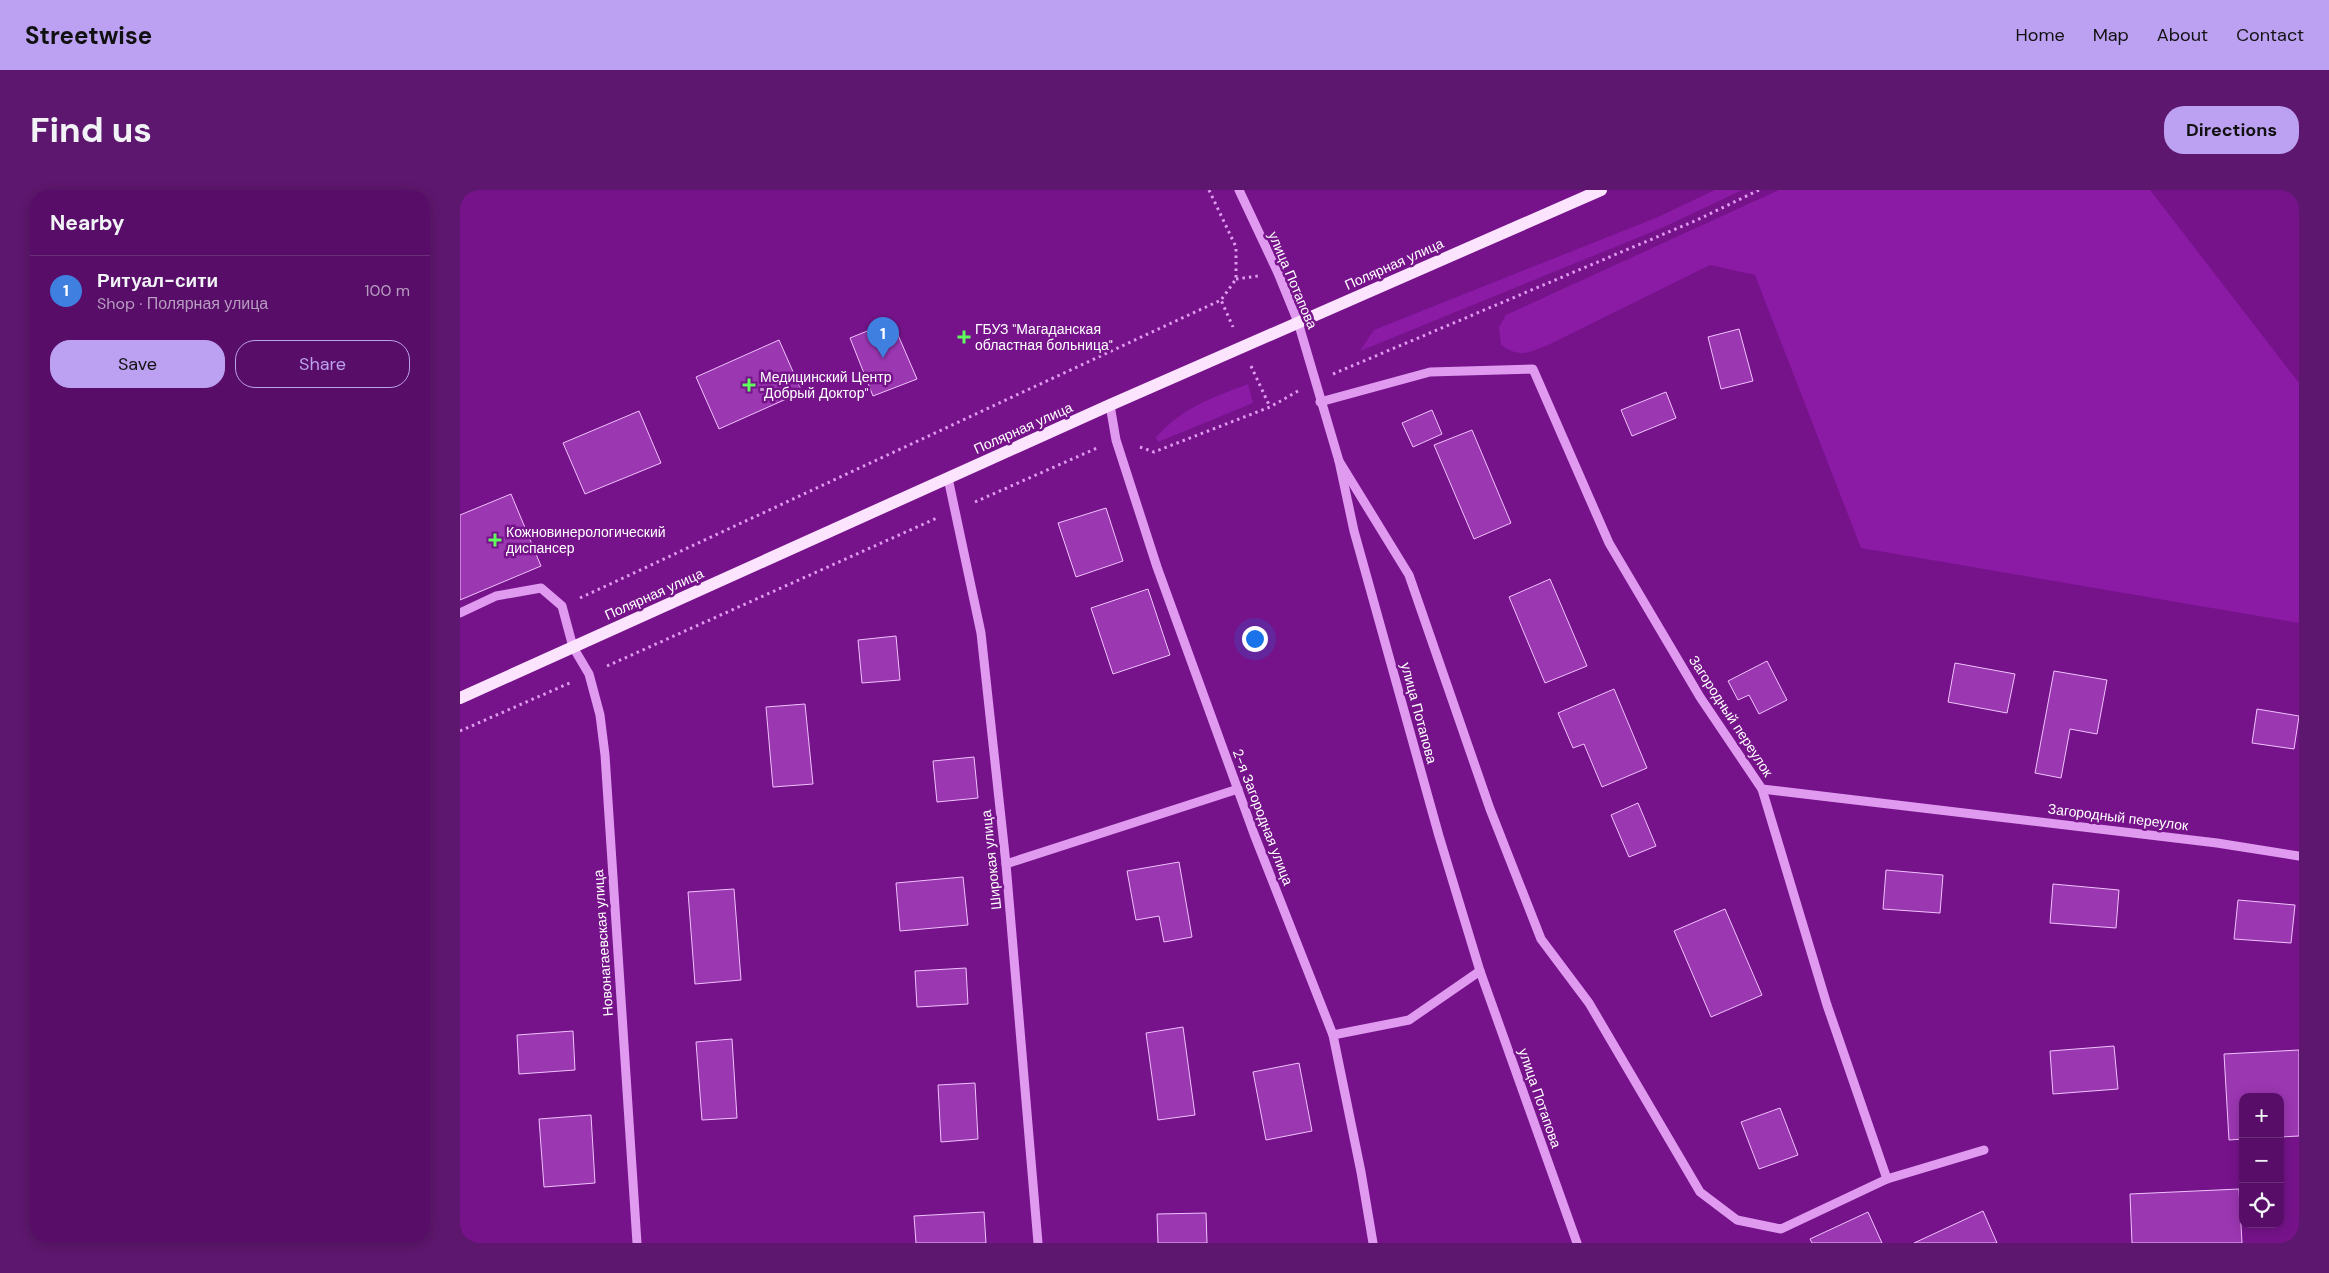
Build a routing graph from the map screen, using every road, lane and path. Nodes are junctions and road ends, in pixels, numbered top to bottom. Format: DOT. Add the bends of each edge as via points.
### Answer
graph roads {
  1 [pos="1208,190"];
  2 [pos="1238,190"];
  3 [pos="1601,190"];
  4 [pos="1759,190"];
  5 [pos="1221,300"];
  6 [pos="1298,322"];
  7 [pos="1242,347"];
  8 [pos="1315,382"];
  9 [pos="1320,402"];
  10 [pos="1110,405"];
  11 [pos="1270,406"];
  12 [pos="1116,440"];
  13 [pos="1339,461"];
  14 [pos="948,478"];
  15 [pos="955,510"];
  16 [pos="562,606"];
  17 [pos="460,613"];
  18 [pos="573,647"];
  19 [pos="589,674"];
  20 [pos="460,698"];
  21 [pos="460,731"];
  22 [pos="1238,789"];
  23 [pos="1762,789"];
  24 [pos="2299,856"];
  25 [pos="1006,864"];
  26 [pos="1480,971"];
  27 [pos="1333,1035"];
  28 [pos="1984,1150"];
  29 [pos="1888,1179"];
  30 [pos="636,1243"];
  31 [pos="1038,1243"];
  32 [pos="1372,1243"];
  33 [pos="1577,1243"];
  1 -- 5 [label="path" via="1236,247 1236,278"];
  2 -- 6 [label="street, улица Потапова"];
  3 -- 6 [label="main road, Полярная улица"];
  4 -- 8 [label="path" via="1697,220"];
  5 -- 7 [label="path"];
  5 -- 16 [label="path"];
  6 -- 7 [label="main road, Полярная улица"];
  6 -- 8 [label="street, улица Потапова"];
  7 -- 10 [label="main road, Полярная улица"];
  7 -- 11 [label="path"];
  8 -- 9 [label="street, улица Потапова"];
  8 -- 11 [label="path"];
  9 -- 13 [label="street, улица Потапова"];
  9 -- 23 [label="street, Загородный переулок" via="1430,372 1533,369 1609,543 1700,697"];
  10 -- 12 [label="street, 2-я Загородная улица"];
  10 -- 14 [label="main road, Полярная улица"];
  11 -- 12 [label="path" via="1154,452"];
  12 -- 15 [label="path"];
  12 -- 22 [label="street, 2-я Загородная улица" via="1157,567"];
  13 -- 26 [label="street, улица Потапова" via="1354,531"];
  13 -- 29 [label="street" via="1409,576 1490,809 1541,939 1589,1003 1700,1192 1736,1220 1781,1229"];
  14 -- 15 [label="street, Широкая улица"];
  14 -- 18 [label="main road, Полярная улица"];
  15 -- 19 [label="path"];
  15 -- 25 [label="street, Широкая улица" via="981,633"];
  16 -- 17 [label="street" via="541,588 496,596"];
  16 -- 18 [label="street, Новонагаевская улица"];
  18 -- 19 [label="street, Новонагаевская улица"];
  18 -- 20 [label="main road, Полярная улица"];
  19 -- 21 [label="path"];
  19 -- 30 [label="street, Новонагаевская улица" via="600,715 605,755"];
  22 -- 25 [label="street"];
  22 -- 27 [label="street, 2-я Загородная улица"];
  23 -- 24 [label="street, Загородный переулок" via="2217,843"];
  23 -- 29 [label="street" via="1827,1005"];
  25 -- 31 [label="street, Широкая улица"];
  26 -- 27 [label="street" via="1409,1020"];
  26 -- 33 [label="street, улица Потапова"];
  27 -- 32 [label="street, 2-я Загородная улица"];
  28 -- 29 [label="street"];
}
